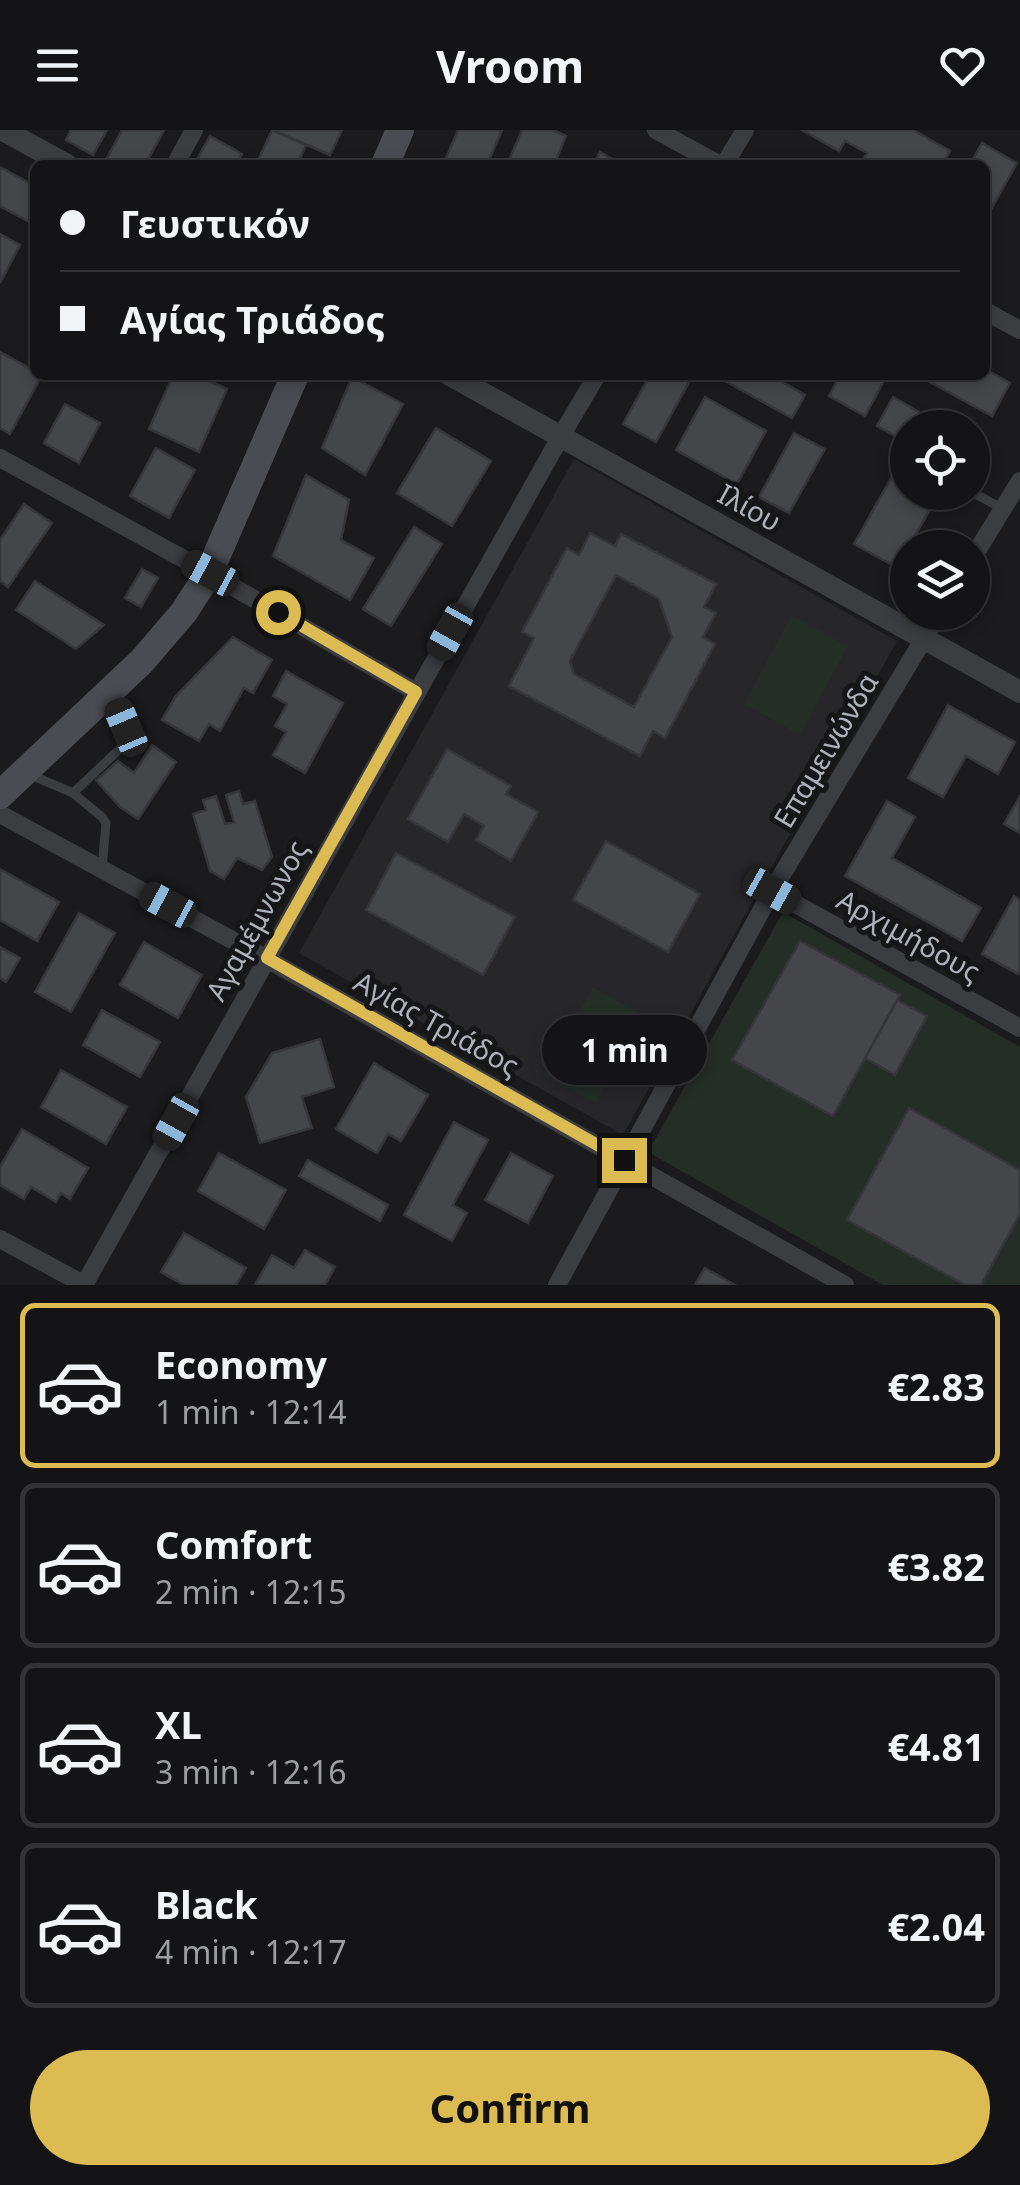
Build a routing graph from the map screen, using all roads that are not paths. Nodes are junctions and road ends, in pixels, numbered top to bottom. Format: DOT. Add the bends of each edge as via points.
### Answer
graph roads {
  1 [pos="3,130"];
  2 [pos="194,130"];
  3 [pos="400,130"];
  4 [pos="656,130"];
  5 [pos="745,130"];
  6 [pos="58,160"];
  7 [pos="178,160"];
  8 [pos="387,160"];
  9 [pos="713,160"];
  10 [pos="725,160"];
  11 [pos="990,314"];
  12 [pos="1020,330"];
  13 [pos="292,380"];
  14 [pos="459,380"];
  15 [pos="594,380"];
  16 [pos="560,436"];
  17 [pos="0,458"];
  18 [pos="1020,481"];
  19 [pos="990,502"];
  20 [pos="1003,509"];
  21 [pos="990,530"];
  22 [pos="210,573"];
  23 [pos="929,630"];
  24 [pos="924,638"];
  25 [pos="111,690"];
  26 [pos="416,692"];
  27 [pos="1020,692"];
  28 [pos="24,772"];
  29 [pos="0,794"];
  30 [pos="74,794"];
  31 [pos="0,814"];
  32 [pos="102,869"];
  33 [pos="772,891"];
  34 [pos="267,958"];
  35 [pos="1020,1028"];
  36 [pos="624,1160"];
  37 [pos="0,1239"];
  38 [pos="85,1285"];
  39 [pos="556,1285"];
  40 [pos="846,1285"];
  1 -- 6 [label="street"];
  2 -- 7 [label="street"];
  3 -- 8 [label="main road"];
  4 -- 9 [label="street"];
  5 -- 10 [label="street"];
  11 -- 12 [label="street"];
  13 -- 22 [label="main road"];
  14 -- 16 [label="street, Ιλίου"];
  15 -- 16 [label="street, Αγαμέμνωνος"];
  16 -- 24 [label="street, Ιλίου"];
  16 -- 26 [label="street, Αγαμέμνωνος"];
  17 -- 22 [label="street"];
  18 -- 20 [label="street"];
  19 -- 20 [label="lane"];
  20 -- 21 [label="street"];
  22 -- 25 [label="main road" via="184,612"];
  22 -- 26 [label="street"];
  23 -- 24 [label="street, Επαμεινώνδα"];
  24 -- 27 [label="street, Ιλίου"];
  24 -- 33 [label="street, Επαμεινώνδα"];
  25 -- 28 [label="main road"];
  25 -- 30 [label="lane" via="128,736"];
  26 -- 34 [label="street, Αγαμέμνωνος"];
  28 -- 29 [label="main road"];
  28 -- 30 [label="lane"];
  30 -- 32 [label="lane" via="106,823"];
  31 -- 32 [label="street, Αγίας Τριάδος"];
  32 -- 34 [label="street, Αγίας Τριάδος"];
  33 -- 35 [label="street, Αρχιμήδους"];
  33 -- 36 [label="street, Επαμεινώνδα"];
  34 -- 36 [label="street, Αγίας Τριάδος"];
  34 -- 38 [label="street, Αγαμέμνωνος"];
  36 -- 39 [label="street, Επαμεινώνδα"];
  36 -- 40 [label="street, Αγίας Τριάδος"];
  37 -- 38 [label="street"];
}
